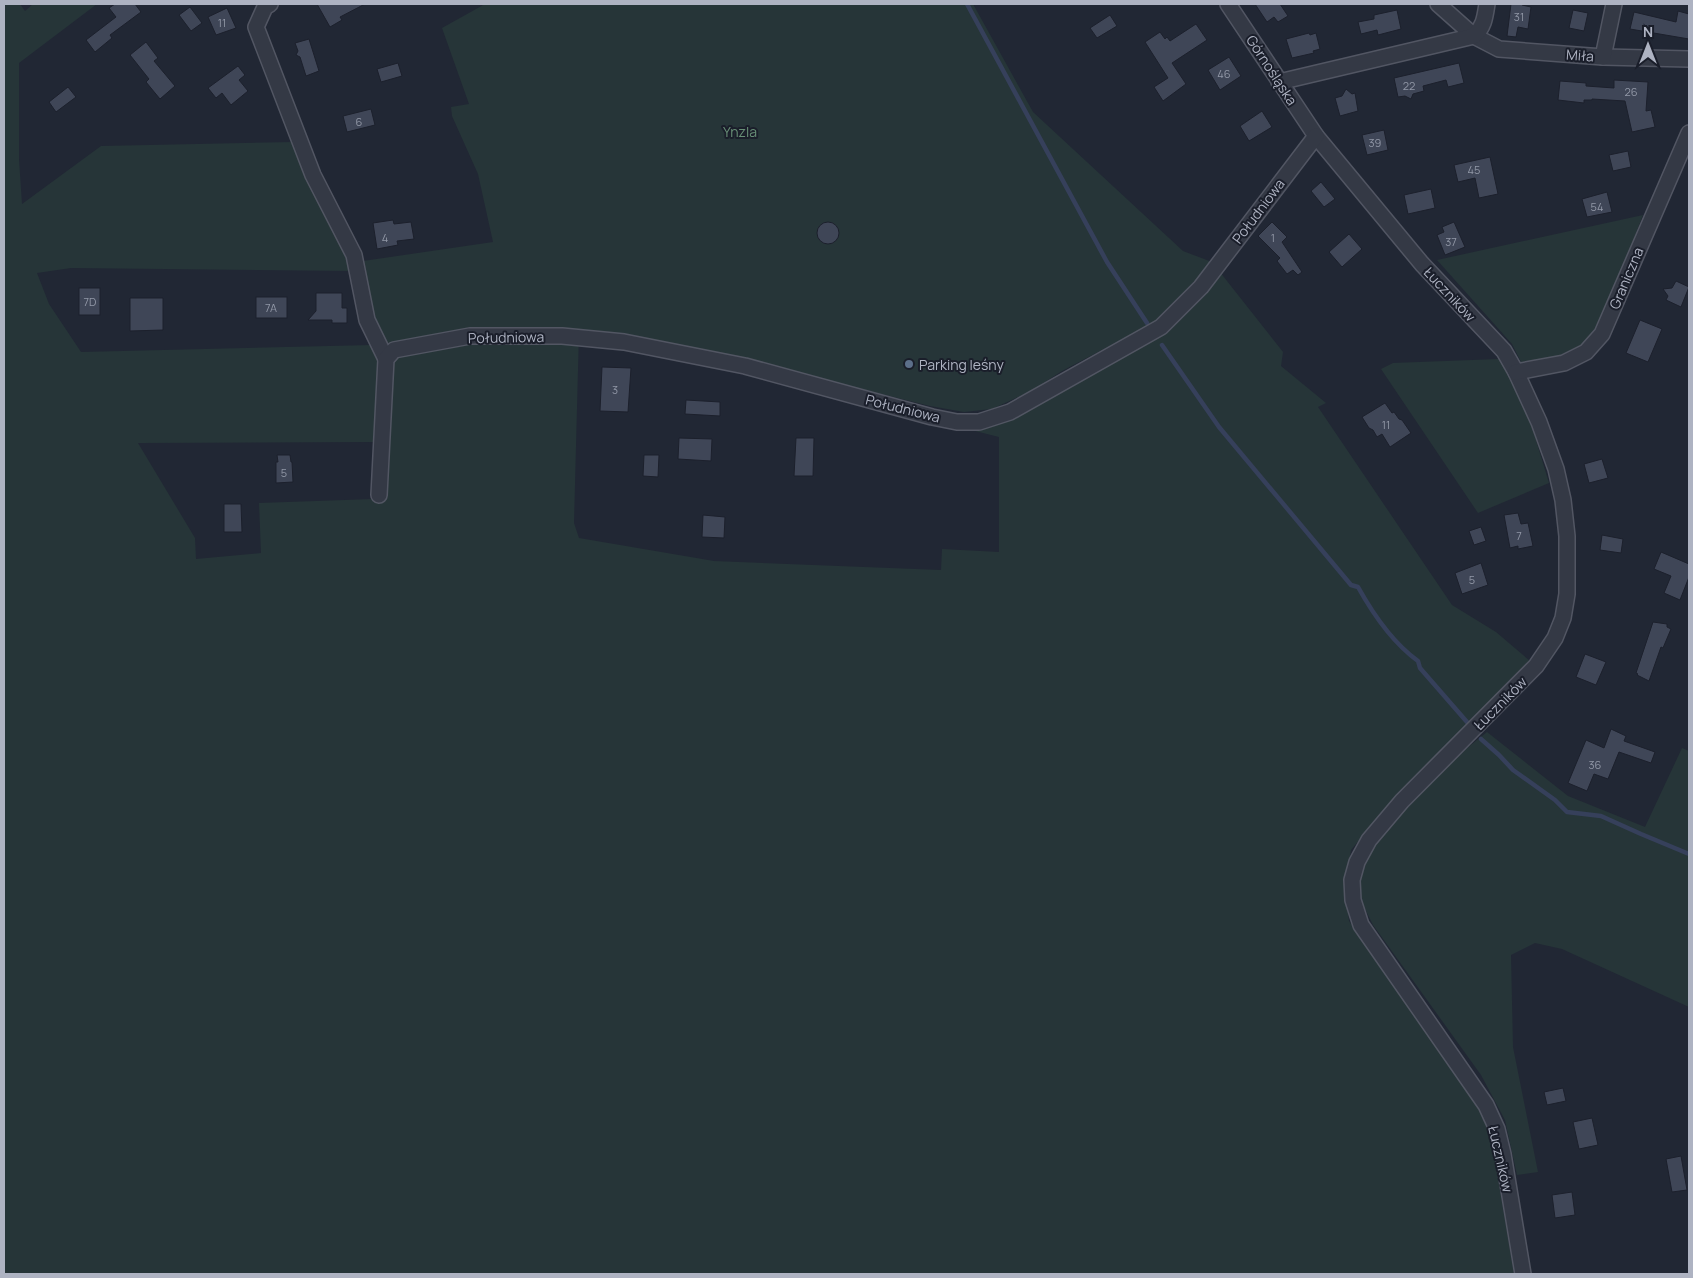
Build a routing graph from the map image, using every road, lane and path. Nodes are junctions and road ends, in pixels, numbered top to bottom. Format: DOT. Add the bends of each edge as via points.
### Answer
graph roads {
  1 [pos="270,4"];
  2 [pos="1228,4"];
  3 [pos="1438,4"];
  4 [pos="1487,4"];
  5 [pos="1614,4"];
  6 [pos="1474,36"];
  7 [pos="1603,57"];
  8 [pos="1689,59"];
  9 [pos="1279,82"];
  10 [pos="1689,133"];
  11 [pos="1316,136"];
  12 [pos="386,359"];
  13 [pos="1516,372"];
  14 [pos="379,495"];
  15 [pos="1523,1274"];
  1 -- 12 [label="street" via="265,7 256,27 313,175 354,255 367,320"];
  2 -- 9 [label="street, Górnośląska"];
  3 -- 6 [label="street, Miła"];
  4 -- 6 [label="street" via="1484,24"];
  5 -- 7 [label="street"];
  6 -- 7 [label="street, Miła" via="1499,49"];
  6 -- 9 [label="street"];
  7 -- 8 [label="street, Miła"];
  9 -- 11 [label="street, Górnośląska"];
  10 -- 13 [label="street, Graniczna" via="1602,334 1586,352 1564,363"];
  11 -- 12 [label="street, Południowa" via="1201,287 1161,327 1010,412 979,422 932,417 745,366 624,342 562,336 470,336 394,350"];
  11 -- 13 [label="street, Łuczników" via="1422,264 1504,351"];
  12 -- 14 [label="street"];
  13 -- 15 [label="street, Łuczników" via="1539,422 1563,500 1568,536 1568,594 1563,618 1555,638 1536,666 1402,801 1369,840 1352,880 1353,900 1361,925 1486,1105 1497,1130"];
}
